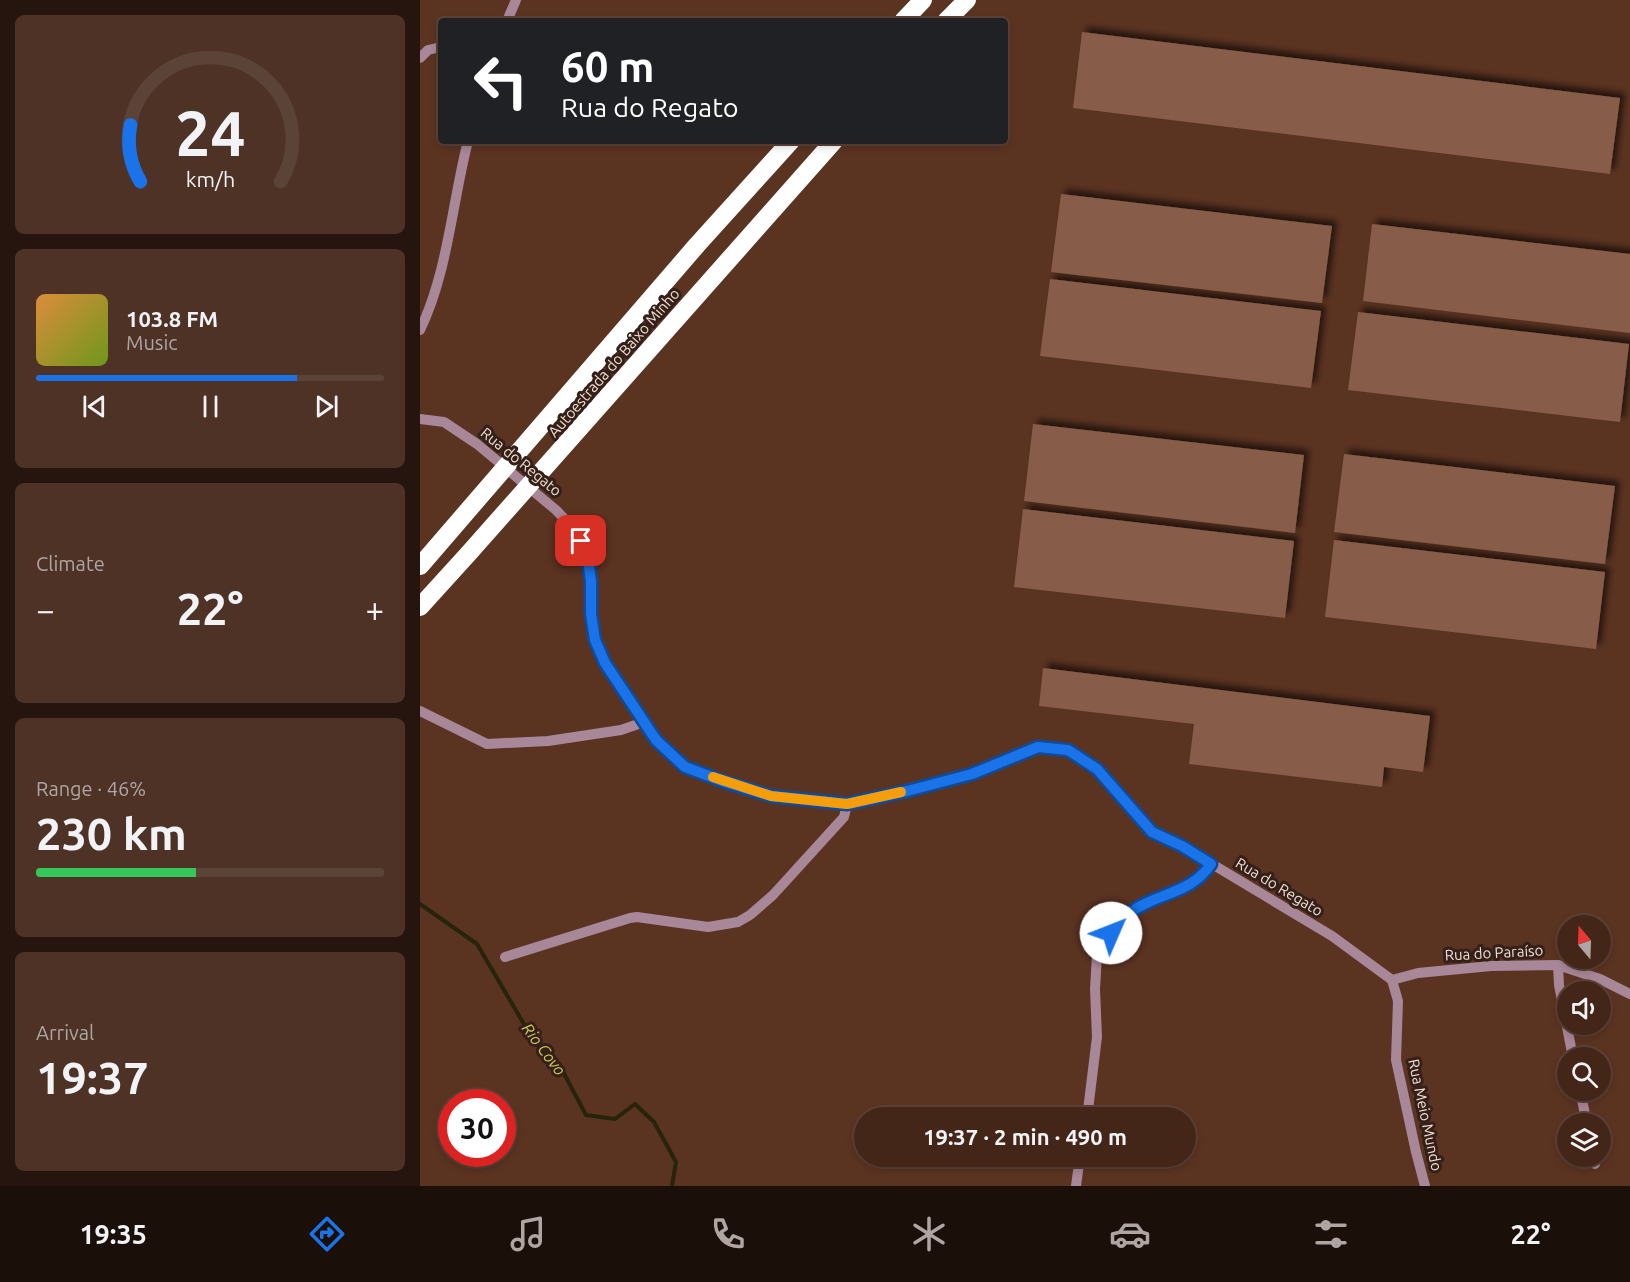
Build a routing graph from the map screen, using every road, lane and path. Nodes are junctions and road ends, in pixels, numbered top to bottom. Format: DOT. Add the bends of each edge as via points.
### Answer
graph roads {
  1 [pos="516,0"];
  2 [pos="923,0"];
  3 [pos="967,0"];
  4 [pos="508,18"];
  5 [pos="906,18"];
  6 [pos="949,18"];
  7 [pos="438,47"];
  8 [pos="420,58"];
  9 [pos="467,144"];
  10 [pos="788,144"];
  11 [pos="831,144"];
  12 [pos="420,330"];
  13 [pos="420,419"];
  14 [pos="420,566"];
  15 [pos="420,607"];
  16 [pos="420,711"];
  17 [pos="644,722"];
  18 [pos="847,804"];
  19 [pos="1211,864"];
  20 [pos="505,957"];
  21 [pos="1557,965"];
  22 [pos="1557,969"];
  23 [pos="1569,969"];
  24 [pos="1392,980"];
  25 [pos="1630,994"];
  26 [pos="1572,1047"];
  27 [pos="1087,1107"];
  28 [pos="1079,1167"];
  29 [pos="1076,1186"];
  30 [pos="1425,1186"];
  1 -- 4 [label="street"];
  2 -- 5 [label="highway"];
  3 -- 6 [label="highway"];
  7 -- 8 [label="street"];
  9 -- 12 [label="street" via="442,267"];
  10 -- 14 [label="highway, Autoestrada do Baixo Minho"];
  11 -- 15 [label="highway, Autoestrada do Baixo Minho"];
  13 -- 17 [label="street, Rua do Regato" via="444,422 477,444 575,530 587,553 595,640 605,663"];
  16 -- 17 [label="street" via="488,744 548,741 621,730"];
  17 -- 18 [label="street, Rua do Regato" via="656,740 685,767 771,796"];
  18 -- 19 [label="street, Rua do Regato" via="972,774 1038,747 1068,750 1097,769 1152,832"];
  18 -- 20 [label="street" via="844,817 773,896 738,922 708,927 630,918"];
  19 -- 24 [label="street, Rua do Regato" via="1332,936"];
  19 -- 27 [label="street" via="1204,875 1185,888 1131,912 1097,956 1097,1037"];
  21 -- 24 [label="street, Rua do Paraíso" via="1491,966 1418,973"];
  22 -- 26 [label="street"];
  23 -- 25 [label="street, Rua do Paraíso"];
  24 -- 30 [label="street, Rua Meio Mundo" via="1398,1001 1396,1060"];
  28 -- 29 [label="street"];
}
